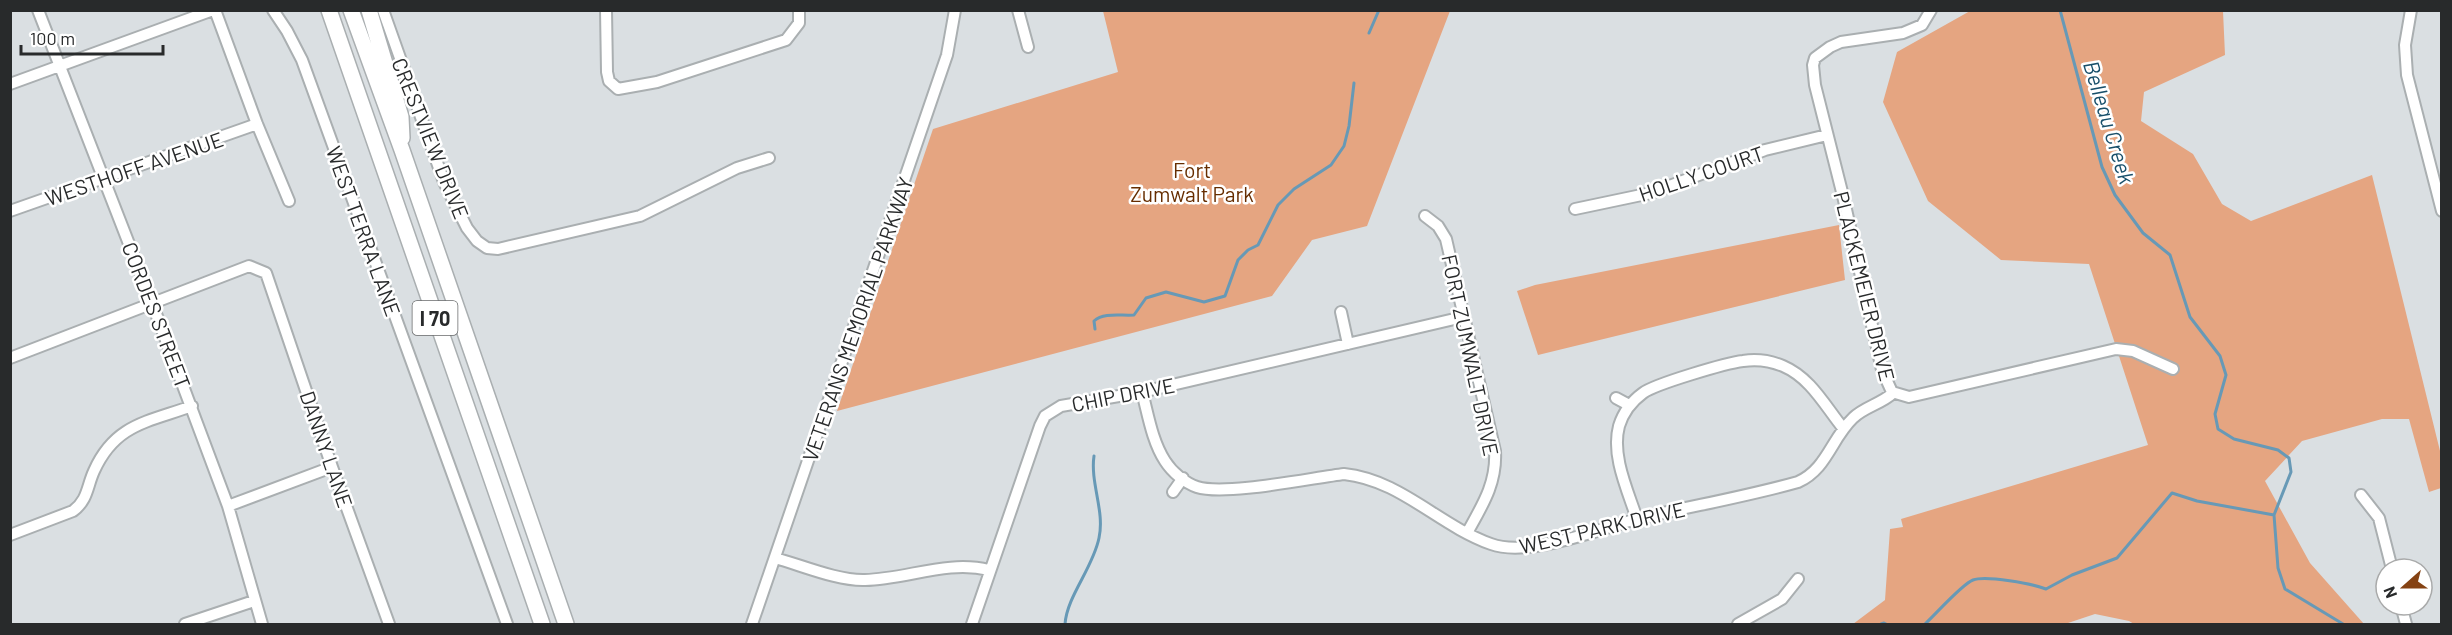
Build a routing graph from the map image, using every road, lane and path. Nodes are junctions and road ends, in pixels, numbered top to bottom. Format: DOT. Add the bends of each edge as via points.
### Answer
graph roads {
  1 [pos="38,10"];
  2 [pos="214,10"];
  3 [pos="273,10"];
  4 [pos="329,10"];
  5 [pos="351,10"];
  6 [pos="369,10"];
  7 [pos="383,10"];
  8 [pos="606,10"];
  9 [pos="799,10"];
  10 [pos="955,10"];
  11 [pos="1018,10"];
  12 [pos="1931,10"];
  13 [pos="2411,10"];
  14 [pos="1028,47"];
  15 [pos="59,66"];
  16 [pos="10,84"];
  17 [pos="257,124"];
  18 [pos="1827,135"];
  19 [pos="402,150"];
  20 [pos="769,158"];
  21 [pos="103,178"];
  22 [pos="290,201"];
  23 [pos="1575,209"];
  24 [pos="10,211"];
  25 [pos="2442,211"];
  26 [pos="1425,216"];
  27 [pos="152,303"];
  28 [pos="1341,312"];
  29 [pos="1463,317"];
  30 [pos="1348,344"];
  31 [pos="10,358"];
  32 [pos="2173,369"];
  33 [pos="1142,392"];
  34 [pos="1893,393"];
  35 [pos="1616,398"];
  36 [pos="1629,405"];
  37 [pos="192,406"];
  38 [pos="1843,428"];
  39 [pos="332,466"];
  40 [pos="1182,478"];
  41 [pos="1173,492"];
  42 [pos="2361,495"];
  43 [pos="228,506"];
  44 [pos="1637,519"];
  45 [pos="1467,533"];
  46 [pos="10,535"];
  47 [pos="2389,557"];
  48 [pos="775,558"];
  49 [pos="989,570"];
  50 [pos="1798,579"];
  51 [pos="254,601"];
  52 [pos="185,624"];
  53 [pos="262,624"];
  54 [pos="389,624"];
  55 [pos="507,624"];
  56 [pos="542,624"];
  57 [pos="566,624"];
  58 [pos="752,624"];
  59 [pos="972,624"];
  60 [pos="1738,624"];
  1 -- 15 [label="street, CORDES STREET"];
  2 -- 15 [label="street"];
  2 -- 17 [label="street"];
  3 -- 55 [label="street, WEST TERRA LANE" via="302,60"];
  4 -- 56 [label="highway, I 70"];
  5 -- 19 [label="highway, I 70"];
  6 -- 19 [label="highway" via="402,117"];
  7 -- 20 [label="street, CRESTVIEW DRIVE" via="444,182 467,228 487,248 498,249 640,216 737,168"];
  8 -- 9 [label="street" via="607,72 609,81 618,89 657,82 786,40 799,23"];
  10 -- 48 [label="street, VETERANS MEMORIAL PARKWAY" via="947,55"];
  11 -- 14 [label="street"];
  12 -- 18 [label="street, PLACKEMEIER DRIVE" via="1915,29 1841,42 1815,58 1813,74"];
  13 -- 25 [label="street" via="2405,45 2407,75"];
  15 -- 16 [label="street"];
  15 -- 21 [label="street, CORDES STREET"];
  17 -- 21 [label="street, WESTHOFF AVENUE"];
  17 -- 22 [label="street"];
  18 -- 23 [label="street, HOLLY COURT" via="1765,150 1651,193"];
  18 -- 34 [label="street, PLACKEMEIER DRIVE" via="1882,370"];
  19 -- 57 [label="highway, I 70"];
  21 -- 24 [label="street, WESTHOFF AVENUE"];
  21 -- 27 [label="street, CORDES STREET"];
  26 -- 29 [label="street, FORT ZUMWALT DRIVE" via="1446,239"];
  27 -- 31 [label="street"];
  27 -- 37 [label="street, CORDES STREET"];
  27 -- 39 [label="street, DANNY LANE" via="249,266 266,273"];
  28 -- 30 [label="street"];
  29 -- 30 [label="street, CHIP DRIVE"];
  29 -- 45 [label="street, FORT ZUMWALT DRIVE" via="1495,458 1491,487"];
  30 -- 33 [label="street, CHIP DRIVE"];
  32 -- 34 [label="street, PLACKEMEIER DRIVE" via="2133,351 2116,349 1909,397"];
  33 -- 40 [label="street, WEST PARK DRIVE" via="1158,447"];
  33 -- 49 [label="street, CHIP DRIVE" via="1061,406 1045,416"];
  34 -- 38 [label="street, WEST PARK DRIVE"];
  35 -- 36 [label="street"];
  36 -- 38 [label="street" via="1656,386 1758,360 1782,366 1802,377"];
  36 -- 44 [label="street" via="1619,426 1617,444"];
  37 -- 43 [label="street, CORDES STREET"];
  37 -- 46 [label="street" via="123,431 108,446 81,505"];
  38 -- 44 [label="street, WEST PARK DRIVE" via="1815,471 1798,482"];
  39 -- 43 [label="street"];
  39 -- 54 [label="street, DANNY LANE"];
  40 -- 41 [label="street"];
  40 -- 45 [label="street, WEST PARK DRIVE" via="1197,487 1221,490 1344,474 1363,476 1382,482"];
  42 -- 47 [label="street" via="2379,518"];
  43 -- 51 [label="street, CORDES STREET"];
  44 -- 45 [label="street, WEST PARK DRIVE" via="1522,547 1500,547"];
  48 -- 49 [label="street" via="866,580 960,566"];
  48 -- 58 [label="street, VETERANS MEMORIAL PARKWAY"];
  49 -- 59 [label="street, CHIP DRIVE"];
  50 -- 60 [label="street" via="1782,599"];
  51 -- 52 [label="street"];
  51 -- 53 [label="street, CORDES STREET"];
}
